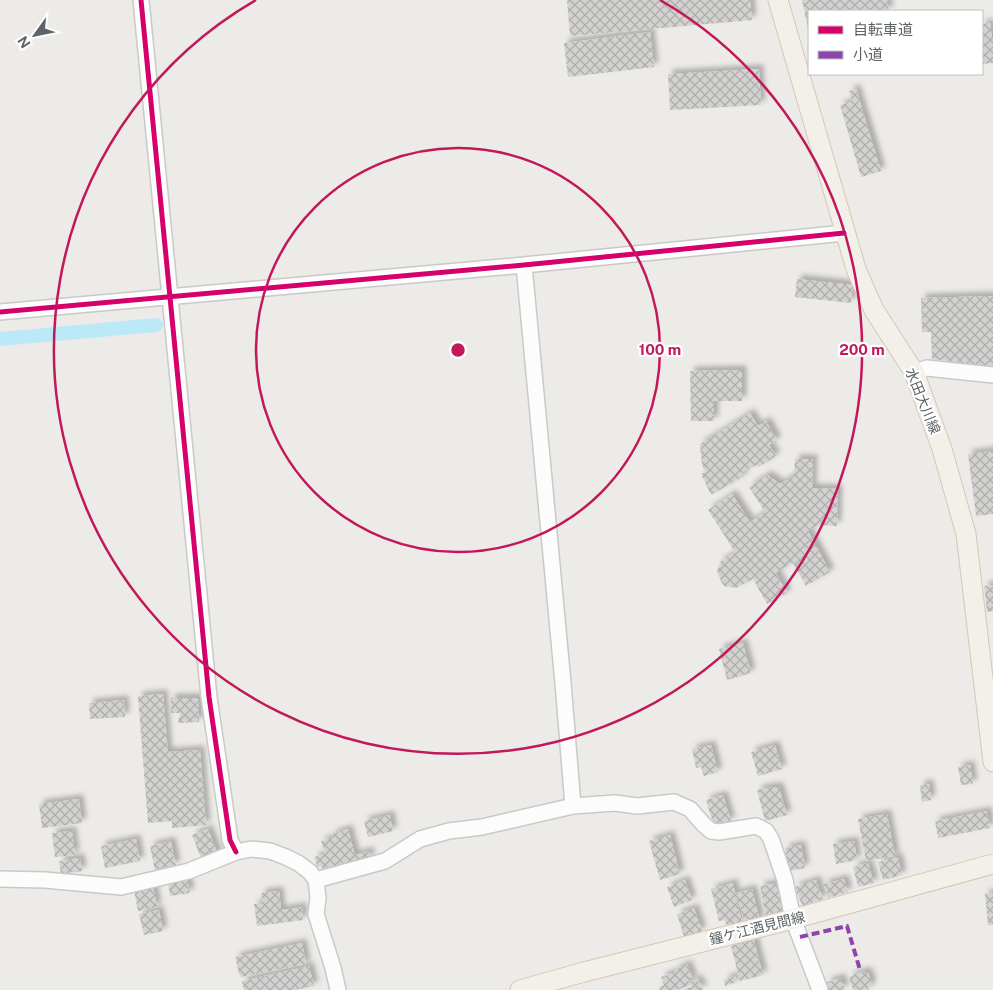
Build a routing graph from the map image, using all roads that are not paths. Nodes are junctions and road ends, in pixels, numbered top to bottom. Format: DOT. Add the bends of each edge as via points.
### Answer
graph roads {
  1 [pos="141,0"];
  2 [pos="778,0"];
  3 [pos="844,233"];
  4 [pos="524,265"];
  5 [pos="169,297"];
  6 [pos="0,312"];
  7 [pos="914,372"];
  8 [pos="993,376"];
  9 [pos="993,762"];
  10 [pos="573,806"];
  11 [pos="236,852"];
  12 [pos="993,864"];
  13 [pos="0,879"];
  14 [pos="316,880"];
  15 [pos="793,919"];
  16 [pos="338,990"];
  17 [pos="520,990"];
  18 [pos="820,990"];
  1 -- 5 [label="street"];
  2 -- 3 [label="main road, 水田大川線"];
  3 -- 4 [label="street"];
  3 -- 7 [label="main road, 水田大川線" via="874,310"];
  4 -- 5 [label="street"];
  4 -- 10 [label="street"];
  5 -- 6 [label="street"];
  5 -- 11 [label="street" via="209,696 230,840"];
  7 -- 8 [label="street" via="927,368"];
  7 -- 9 [label="main road, 水田大川線" via="942,449 966,534"];
  10 -- 14 [label="street" via="420,839 385,862"];
  10 -- 15 [label="street" via="615,803 637,806 674,802 690,809 711,831 756,826 766,831 785,880"];
  11 -- 13 [label="street" via="189,871 121,887"];
  11 -- 14 [label="street" via="252,849 286,857 310,872"];
  12 -- 15 [label="main road, 鐘ケ江酒見間線"];
  14 -- 16 [label="street" via="316,914"];
  15 -- 17 [label="main road, 鐘ケ江酒見間線"];
  15 -- 18 [label="street"];
}
